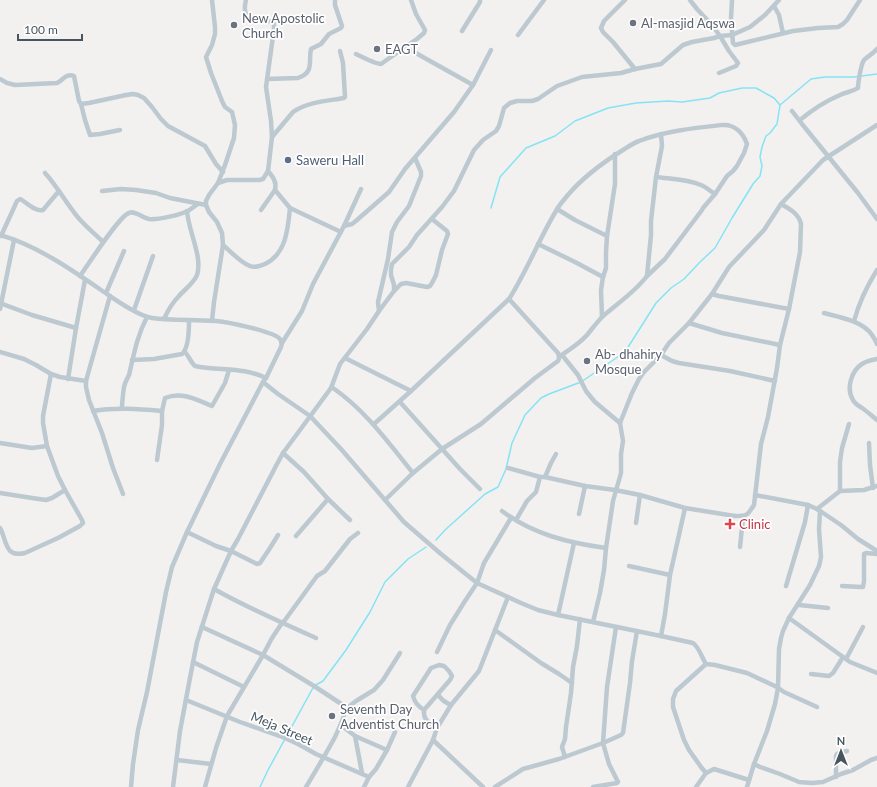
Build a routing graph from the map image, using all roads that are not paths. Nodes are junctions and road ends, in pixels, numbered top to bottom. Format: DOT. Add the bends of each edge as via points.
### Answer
graph roads {
  1 [pos="212,0"];
  2 [pos="246,0"];
  3 [pos="335,0"];
  4 [pos="411,0"];
  5 [pos="480,0"];
  6 [pos="544,0"];
  7 [pos="625,0"];
  8 [pos="690,0"];
  9 [pos="732,0"];
  10 [pos="779,0"];
  11 [pos="860,0"];
  12 [pos="774,6"];
  13 [pos="462,31"];
  14 [pos="783,33"];
  15 [pos="518,35"];
  16 [pos="732,35"];
  17 [pos="720,36"];
  18 [pos="405,47"];
  19 [pos="877,49"];
  20 [pos="340,50"];
  21 [pos="491,50"];
  22 [pos="356,54"];
  23 [pos="635,69"];
  24 [pos="719,73"];
  25 [pos="0,78"];
  26 [pos="267,79"];
  27 [pos="473,86"];
  28 [pos="81,104"];
  29 [pos="792,111"];
  30 [pos="800,120"];
  31 [pos="877,125"];
  32 [pos="120,130"];
  33 [pos="661,134"];
  34 [pos="272,137"];
  35 [pos="616,154"];
  36 [pos="829,157"];
  37 [pos="415,158"];
  38 [pos="268,171"];
  39 [pos="223,172"];
  40 [pos="45,173"];
  41 [pos="656,177"];
  42 [pos="218,183"];
  43 [pos="361,189"];
  44 [pos="274,190"];
  45 [pos="59,191"];
  46 [pos="102,191"];
  47 [pos="714,194"];
  48 [pos="198,204"];
  49 [pos="781,204"];
  50 [pos="206,205"];
  51 [pos="290,208"];
  52 [pos="557,209"];
  53 [pos="262,210"];
  54 [pos="187,211"];
  55 [pos="432,219"];
  56 [pos="877,219"];
  57 [pos="344,226"];
  58 [pos="341,232"];
  59 [pos="1,235"];
  60 [pos="607,236"];
  61 [pos="14,240"];
  62 [pos="103,242"];
  63 [pos="538,244"];
  64 [pos="223,245"];
  65 [pos="124,251"];
  66 [pos="153,256"];
  67 [pos="877,270"];
  68 [pos="80,276"];
  69 [pos="647,276"];
  70 [pos="602,277"];
  71 [pos="85,280"];
  72 [pos="394,291"];
  73 [pos="712,294"];
  74 [pos="108,295"];
  75 [pos="509,299"];
  76 [pos="1,304"];
  77 [pos="0,309"];
  78 [pos="789,309"];
  79 [pos="134,310"];
  80 [pos="379,310"];
  81 [pos="824,313"];
  82 [pos="147,318"];
  83 [pos="602,318"];
  84 [pos="164,319"];
  85 [pos="190,321"];
  86 [pos="212,321"];
  87 [pos="854,321"];
  88 [pos="689,323"];
  89 [pos="76,328"];
  90 [pos="282,343"];
  91 [pos="780,344"];
  92 [pos="877,344"];
  93 [pos="0,352"];
  94 [pos="185,352"];
  95 [pos="561,355"];
  96 [pos="661,355"];
  97 [pos="345,358"];
  98 [pos="877,359"];
  99 [pos="132,360"];
  100 [pos="229,370"];
  101 [pos="51,374"];
  102 [pos="68,379"];
  103 [pos="265,380"];
  104 [pos="86,381"];
  105 [pos="775,381"];
  106 [pos="330,388"];
  107 [pos="411,391"];
  108 [pos="400,402"];
  109 [pos="122,409"];
  110 [pos="93,411"];
  111 [pos="162,411"];
  112 [pos="310,416"];
  113 [pos="877,420"];
  114 [pos="620,423"];
  115 [pos="374,424"];
  116 [pos="849,424"];
  117 [pos="869,442"];
  118 [pos="0,443"];
  119 [pos="47,446"];
  120 [pos="442,449"];
  121 [pos="283,453"];
  122 [pos="556,454"];
  123 [pos="157,460"];
  124 [pos="508,468"];
  125 [pos="414,473"];
  126 [pos="542,477"];
  127 [pos="585,486"];
  128 [pos="875,487"];
  129 [pos="480,489"];
  130 [pos="65,490"];
  131 [pos="615,490"];
  132 [pos="840,491"];
  133 [pos="0,493"];
  134 [pos="123,494"];
  135 [pos="640,495"];
  136 [pos="755,495"];
  137 [pos="328,499"];
  138 [pos="385,500"];
  139 [pos="808,505"];
  140 [pos="685,508"];
  141 [pos="818,510"];
  142 [pos="502,511"];
  143 [pos="579,514"];
  144 [pos="742,516"];
  145 [pos="511,518"];
  146 [pos="350,520"];
  147 [pos="516,520"];
  148 [pos="636,523"];
  149 [pos="0,528"];
  150 [pos="187,532"];
  151 [pos="358,533"];
  152 [pos="278,535"];
  153 [pos="296,536"];
  154 [pos="574,543"];
  155 [pos="740,547"];
  156 [pos="606,548"];
  157 [pos="877,550"];
  158 [pos="231,551"];
  159 [pos="877,554"];
  160 [pos="629,566"];
  161 [pos="670,575"];
  162 [pos="477,583"];
  163 [pos="786,586"];
  164 [pos="842,586"];
  165 [pos="214,589"];
  166 [pos="508,597"];
  167 [pos="798,605"];
  168 [pos="828,608"];
  169 [pos="558,615"];
  170 [pos="789,618"];
  171 [pos="580,619"];
  172 [pos="593,622"];
  173 [pos="282,623"];
  174 [pos="202,627"];
  175 [pos="616,627"];
  176 [pos="864,627"];
  177 [pos="495,630"];
  178 [pos="637,631"];
  179 [pos="661,636"];
  180 [pos="316,638"];
  181 [pos="437,652"];
  182 [pos="400,653"];
  183 [pos="263,656"];
  184 [pos="844,658"];
  185 [pos="193,662"];
  186 [pos="706,664"];
  187 [pos="877,673"];
  188 [pos="812,674"];
  189 [pos="572,683"];
  190 [pos="244,687"];
  191 [pos="778,688"];
  192 [pos="438,694"];
  193 [pos="186,700"];
  194 [pos="451,705"];
  195 [pos="817,707"];
  196 [pos="346,709"];
  197 [pos="424,710"];
  198 [pos="227,716"];
  199 [pos="341,725"];
  200 [pos="437,728"];
  201 [pos="395,732"];
  202 [pos="355,736"];
  203 [pos="433,740"];
  204 [pos="602,743"];
  205 [pos="387,750"];
  206 [pos="846,751"];
  207 [pos="324,757"];
  208 [pos="566,757"];
  209 [pos="877,758"];
  210 [pos="177,760"];
  211 [pos="211,764"];
  212 [pos="754,764"];
  213 [pos="362,773"];
  214 [pos="706,773"];
  215 [pos="369,777"];
  216 [pos="836,777"];
  217 [pos="749,780"];
  218 [pos="131,787"];
  219 [pos="173,787"];
  220 [pos="204,787"];
  221 [pos="306,787"];
  222 [pos="364,787"];
  223 [pos="408,787"];
  224 [pos="483,787"];
  225 [pos="495,787"];
  226 [pos="593,787"];
  227 [pos="696,787"];
  228 [pos="747,787"];
  1 -- 39 [label="street" via="215,34 206,57 222,101 232,112 235,125 234,138"];
  2 -- 26 [label="street" via="246,13 249,16 274,24"];
  3 -- 26 [label="street" via="342,26 329,34 321,44 310,49 308,70 298,78"];
  4 -- 18 [label="street" via="425,31"];
  5 -- 13 [label="street"];
  6 -- 15 [label="street"];
  7 -- 23 [label="street" via="604,21 601,28"];
  8 -- 17 [label="street"];
  9 -- 16 [label="street"];
  10 -- 12 [label="street"];
  11 -- 14 [label="street" via="840,26"];
  12 -- 14 [label="street"];
  12 -- 16 [label="street" via="754,24"];
  14 -- 16 [label="street" via="737,45 733,43"];
  16 -- 17 [label="street"];
  17 -- 23 [label="street" via="683,45 661,64"];
  17 -- 24 [label="street" via="738,63"];
  18 -- 22 [label="street" via="381,64"];
  18 -- 27 [label="street"];
  19 -- 30 [label="street" via="862,63 858,88 820,106"];
  20 -- 34 [label="street" via="345,97 297,109"];
  21 -- 27 [label="street"];
  23 -- 55 [label="street" via="582,77 557,86 538,99 510,103 504,108 496,131 476,147 454,191"];
  25 -- 28 [label="street" via="15,85 57,83 71,75 74,76"];
  26 -- 34 [label="street" via="266,95"];
  27 -- 37 [label="street"];
  28 -- 32 [label="street" via="90,135"];
  28 -- 39 [label="street" via="138,95 144,98 168,126 205,146"];
  29 -- 30 [label="street"];
  30 -- 36 [label="street"];
  31 -- 36 [label="street"];
  33 -- 35 [label="street" via="637,142"];
  33 -- 41 [label="street" via="662,146"];
  33 -- 47 [label="street" via="726,124 739,130 745,139 746,147 737,166"];
  34 -- 38 [label="street"];
  35 -- 52 [label="street" via="592,171"];
  35 -- 60 [label="street" via="615,184"];
  36 -- 49 [label="street" via="823,160"];
  36 -- 56 [label="street"];
  37 -- 57 [label="street" via="389,192 352,224"];
  37 -- 80 [label="street" via="421,176 409,206 392,232 378,302"];
  38 -- 42 [label="street" via="260,180 227,180"];
  38 -- 44 [label="street" via="274,178"];
  39 -- 42 [label="street"];
  40 -- 45 [label="street"];
  41 -- 47 [label="street" via="701,185"];
  41 -- 69 [label="street"];
  42 -- 50 [label="street" via="209,195"];
  43 -- 57 [label="street"];
  44 -- 51 [label="street"];
  44 -- 53 [label="street"];
  45 -- 59 [label="street" via="40,211 20,199 17,201"];
  45 -- 62 [label="street" via="74,212"];
  46 -- 48 [label="street" via="136,190"];
  47 -- 69 [label="street" via="665,259"];
  48 -- 50 [label="street"];
  48 -- 54 [label="street"];
  49 -- 73 [label="street" via="764,230 729,267"];
  49 -- 78 [label="street" via="790,209 801,224 800,252"];
  50 -- 64 [label="street" via="222,233"];
  51 -- 58 [label="street"];
  51 -- 64 [label="street" via="283,244 270,262 254,267 248,266"];
  52 -- 60 [label="street"];
  52 -- 63 [label="street"];
  54 -- 62 [label="street" via="150,219 132,212 127,213"];
  54 -- 84 [label="street" via="198,261 197,275 168,308"];
  55 -- 72 [label="street" via="392,264"];
  55 -- 72 [label="street" via="448,234 432,283 430,286 401,284"];
  57 -- 58 [label="street"];
  58 -- 90 [label="street" via="313,284 302,311"];
  59 -- 61 [label="street"];
  60 -- 70 [label="street" via="606,268"];
  61 -- 68 [label="street"];
  61 -- 76 [label="street"];
  62 -- 68 [label="street"];
  63 -- 70 [label="street"];
  63 -- 75 [label="street"];
  64 -- 86 [label="street"];
  65 -- 74 [label="street"];
  66 -- 79 [label="street"];
  67 -- 87 [label="street"];
  68 -- 71 [label="street"];
  69 -- 83 [label="street"];
  70 -- 83 [label="street"];
  71 -- 74 [label="street"];
  71 -- 89 [label="street"];
  72 -- 80 [label="street"];
  73 -- 78 [label="street"];
  73 -- 88 [label="street"];
  74 -- 79 [label="street"];
  74 -- 104 [label="street"];
  75 -- 95 [label="street"];
  75 -- 107 [label="street"];
  76 -- 77 [label="street"];
  76 -- 89 [label="street"];
  78 -- 91 [label="street"];
  79 -- 82 [label="street"];
  80 -- 97 [label="street"];
  81 -- 87 [label="street"];
  82 -- 84 [label="street"];
  82 -- 99 [label="street"];
  83 -- 95 [label="street" via="585,337"];
  84 -- 85 [label="street"];
  85 -- 86 [label="street"];
  85 -- 94 [label="street"];
  86 -- 90 [label="street" via="276,336"];
  87 -- 92 [label="street" via="869,331"];
  88 -- 91 [label="street" via="722,333"];
  88 -- 96 [label="street"];
  89 -- 102 [label="street"];
  90 -- 103 [label="street"];
  91 -- 105 [label="street"];
  93 -- 101 [label="street" via="30,362"];
  94 -- 99 [label="street" via="162,358"];
  94 -- 100 [label="street" via="195,366"];
  95 -- 114 [label="street" via="578,375 595,402"];
  95 -- 120 [label="street" via="558,361 481,424"];
  96 -- 105 [label="street" via="679,363"];
  96 -- 114 [label="street" via="639,379"];
  97 -- 106 [label="street"];
  97 -- 107 [label="street"];
  98 -- 113 [label="street" via="870,360 856,369 849,390 853,402"];
  99 -- 109 [label="street" via="122,398"];
  100 -- 103 [label="street" via="257,374"];
  100 -- 111 [label="street" via="212,406 188,396 173,396 165,398"];
  101 -- 102 [label="street"];
  101 -- 119 [label="street" via="43,416"];
  102 -- 104 [label="street"];
  103 -- 112 [label="street" via="278,394"];
  103 -- 150 [label="street"];
  104 -- 110 [label="street" via="86,391"];
  105 -- 136 [label="street" via="761,444"];
  106 -- 112 [label="street"];
  106 -- 115 [label="street" via="344,395"];
  107 -- 108 [label="street"];
  108 -- 115 [label="street"];
  108 -- 120 [label="street"];
  109 -- 110 [label="street"];
  109 -- 111 [label="street"];
  110 -- 134 [label="street"];
  111 -- 123 [label="street"];
  112 -- 121 [label="street"];
  112 -- 138 [label="street"];
  114 -- 131 [label="street" via="623,441 621,473"];
  115 -- 125 [label="street"];
  116 -- 132 [label="street" via="840,462"];
  117 -- 128 [label="street" via="870,465"];
  118 -- 119 [label="street" via="32,448"];
  119 -- 130 [label="street"];
  120 -- 125 [label="street"];
  120 -- 129 [label="street"];
  121 -- 137 [label="street"];
  121 -- 158 [label="street"];
  122 -- 126 [label="street"];
  124 -- 126 [label="street"];
  125 -- 138 [label="street"];
  126 -- 127 [label="street"];
  126 -- 147 [label="street" via="536,492"];
  127 -- 131 [label="street"];
  127 -- 143 [label="street"];
  128 -- 132 [label="street"];
  130 -- 133 [label="street" via="46,500"];
  130 -- 149 [label="street" via="82,520 80,526 20,554 9,550"];
  131 -- 135 [label="street"];
  131 -- 156 [label="street"];
  132 -- 141 [label="street"];
  135 -- 140 [label="street"];
  135 -- 148 [label="street"];
  136 -- 139 [label="street"];
  136 -- 144 [label="street" via="754,506 748,514"];
  137 -- 146 [label="street"];
  137 -- 153 [label="street"];
  138 -- 162 [label="street" via="416,533"];
  139 -- 141 [label="street"];
  139 -- 163 [label="street"];
  140 -- 144 [label="street"];
  140 -- 161 [label="street"];
  141 -- 157 [label="street"];
  141 -- 167 [label="street" via="821,557 819,566"];
  142 -- 145 [label="street"];
  144 -- 155 [label="street"];
  145 -- 147 [label="street"];
  145 -- 162 [label="street" via="484,563"];
  147 -- 154 [label="street" via="540,533"];
  150 -- 158 [label="street"];
  150 -- 218 [label="street" via="170,578 138,730"];
  151 -- 173 [label="street" via="350,539 325,571 317,576"];
  152 -- 158 [label="street" via="259,564"];
  154 -- 156 [label="street"];
  154 -- 169 [label="street"];
  156 -- 172 [label="street" via="600,594"];
  158 -- 165 [label="street"];
  159 -- 164 [label="street" via="864,554 863,587"];
  160 -- 161 [label="street"];
  161 -- 179 [label="street"];
  162 -- 166 [label="street"];
  162 -- 181 [label="street" via="450,625"];
  165 -- 173 [label="street"];
  165 -- 174 [label="street"];
  166 -- 169 [label="street" via="538,610"];
  166 -- 177 [label="street"];
  167 -- 168 [label="street"];
  167 -- 170 [label="street"];
  169 -- 171 [label="street"];
  170 -- 184 [label="street"];
  170 -- 191 [label="street" via="781,638"];
  171 -- 172 [label="street"];
  171 -- 189 [label="street"];
  172 -- 175 [label="street"];
  173 -- 180 [label="street"];
  173 -- 183 [label="street"];
  174 -- 183 [label="street"];
  174 -- 185 [label="street"];
  175 -- 178 [label="street"];
  175 -- 204 [label="street"];
  176 -- 184 [label="street"];
  177 -- 189 [label="street"];
  177 -- 194 [label="street" via="479,671"];
  178 -- 179 [label="street"];
  178 -- 204 [label="street" via="623,733"];
  179 -- 186 [label="street" via="694,642"];
  182 -- 196 [label="street" via="374,690"];
  183 -- 190 [label="street"];
  183 -- 196 [label="street" via="344,705"];
  184 -- 187 [label="street"];
  184 -- 188 [label="street" via="828,676"];
  185 -- 190 [label="street"];
  185 -- 193 [label="street"];
  186 -- 191 [label="street" via="747,673"];
  186 -- 214 [label="street" via="676,691 673,707 689,750"];
  189 -- 208 [label="street" via="562,746"];
  190 -- 198 [label="street"];
  191 -- 195 [label="street"];
  191 -- 212 [label="street" via="773,714"];
  192 -- 194 [label="street" via="440,699"];
  192 -- 197 [label="street"];
  192 -- 197 [label="street" via="452,676 444,666 439,665 431,668 413,696 414,701"];
  193 -- 198 [label="street, Meja Street"];
  193 -- 210 [label="street"];
  194 -- 200 [label="street"];
  196 -- 199 [label="street"];
  197 -- 200 [label="street" via="425,720"];
  198 -- 207 [label="street, Meja Street" via="286,738"];
  198 -- 211 [label="street"];
  199 -- 202 [label="street"];
  199 -- 207 [label="street"];
  200 -- 203 [label="street"];
  201 -- 205 [label="street"];
  202 -- 205 [label="street"];
  202 -- 213 [label="street"];
  203 -- 223 [label="street"];
  203 -- 224 [label="street"];
  204 -- 208 [label="street"];
  204 -- 226 [label="street" via="618,782"];
  205 -- 215 [label="street"];
  206 -- 216 [label="street" via="836,756"];
  207 -- 213 [label="street, Meja Street"];
  207 -- 221 [label="street"];
  208 -- 225 [label="street" via="523,769"];
  209 -- 216 [label="street"];
  210 -- 211 [label="street"];
  210 -- 219 [label="street"];
  211 -- 220 [label="street"];
  212 -- 216 [label="street" via="799,782 823,782"];
  212 -- 217 [label="street"];
  213 -- 215 [label="street, Meja Street"];
  214 -- 217 [label="street" via="714,769"];
  214 -- 227 [label="street"];
  215 -- 222 [label="street"];
  217 -- 228 [label="street"];
}
